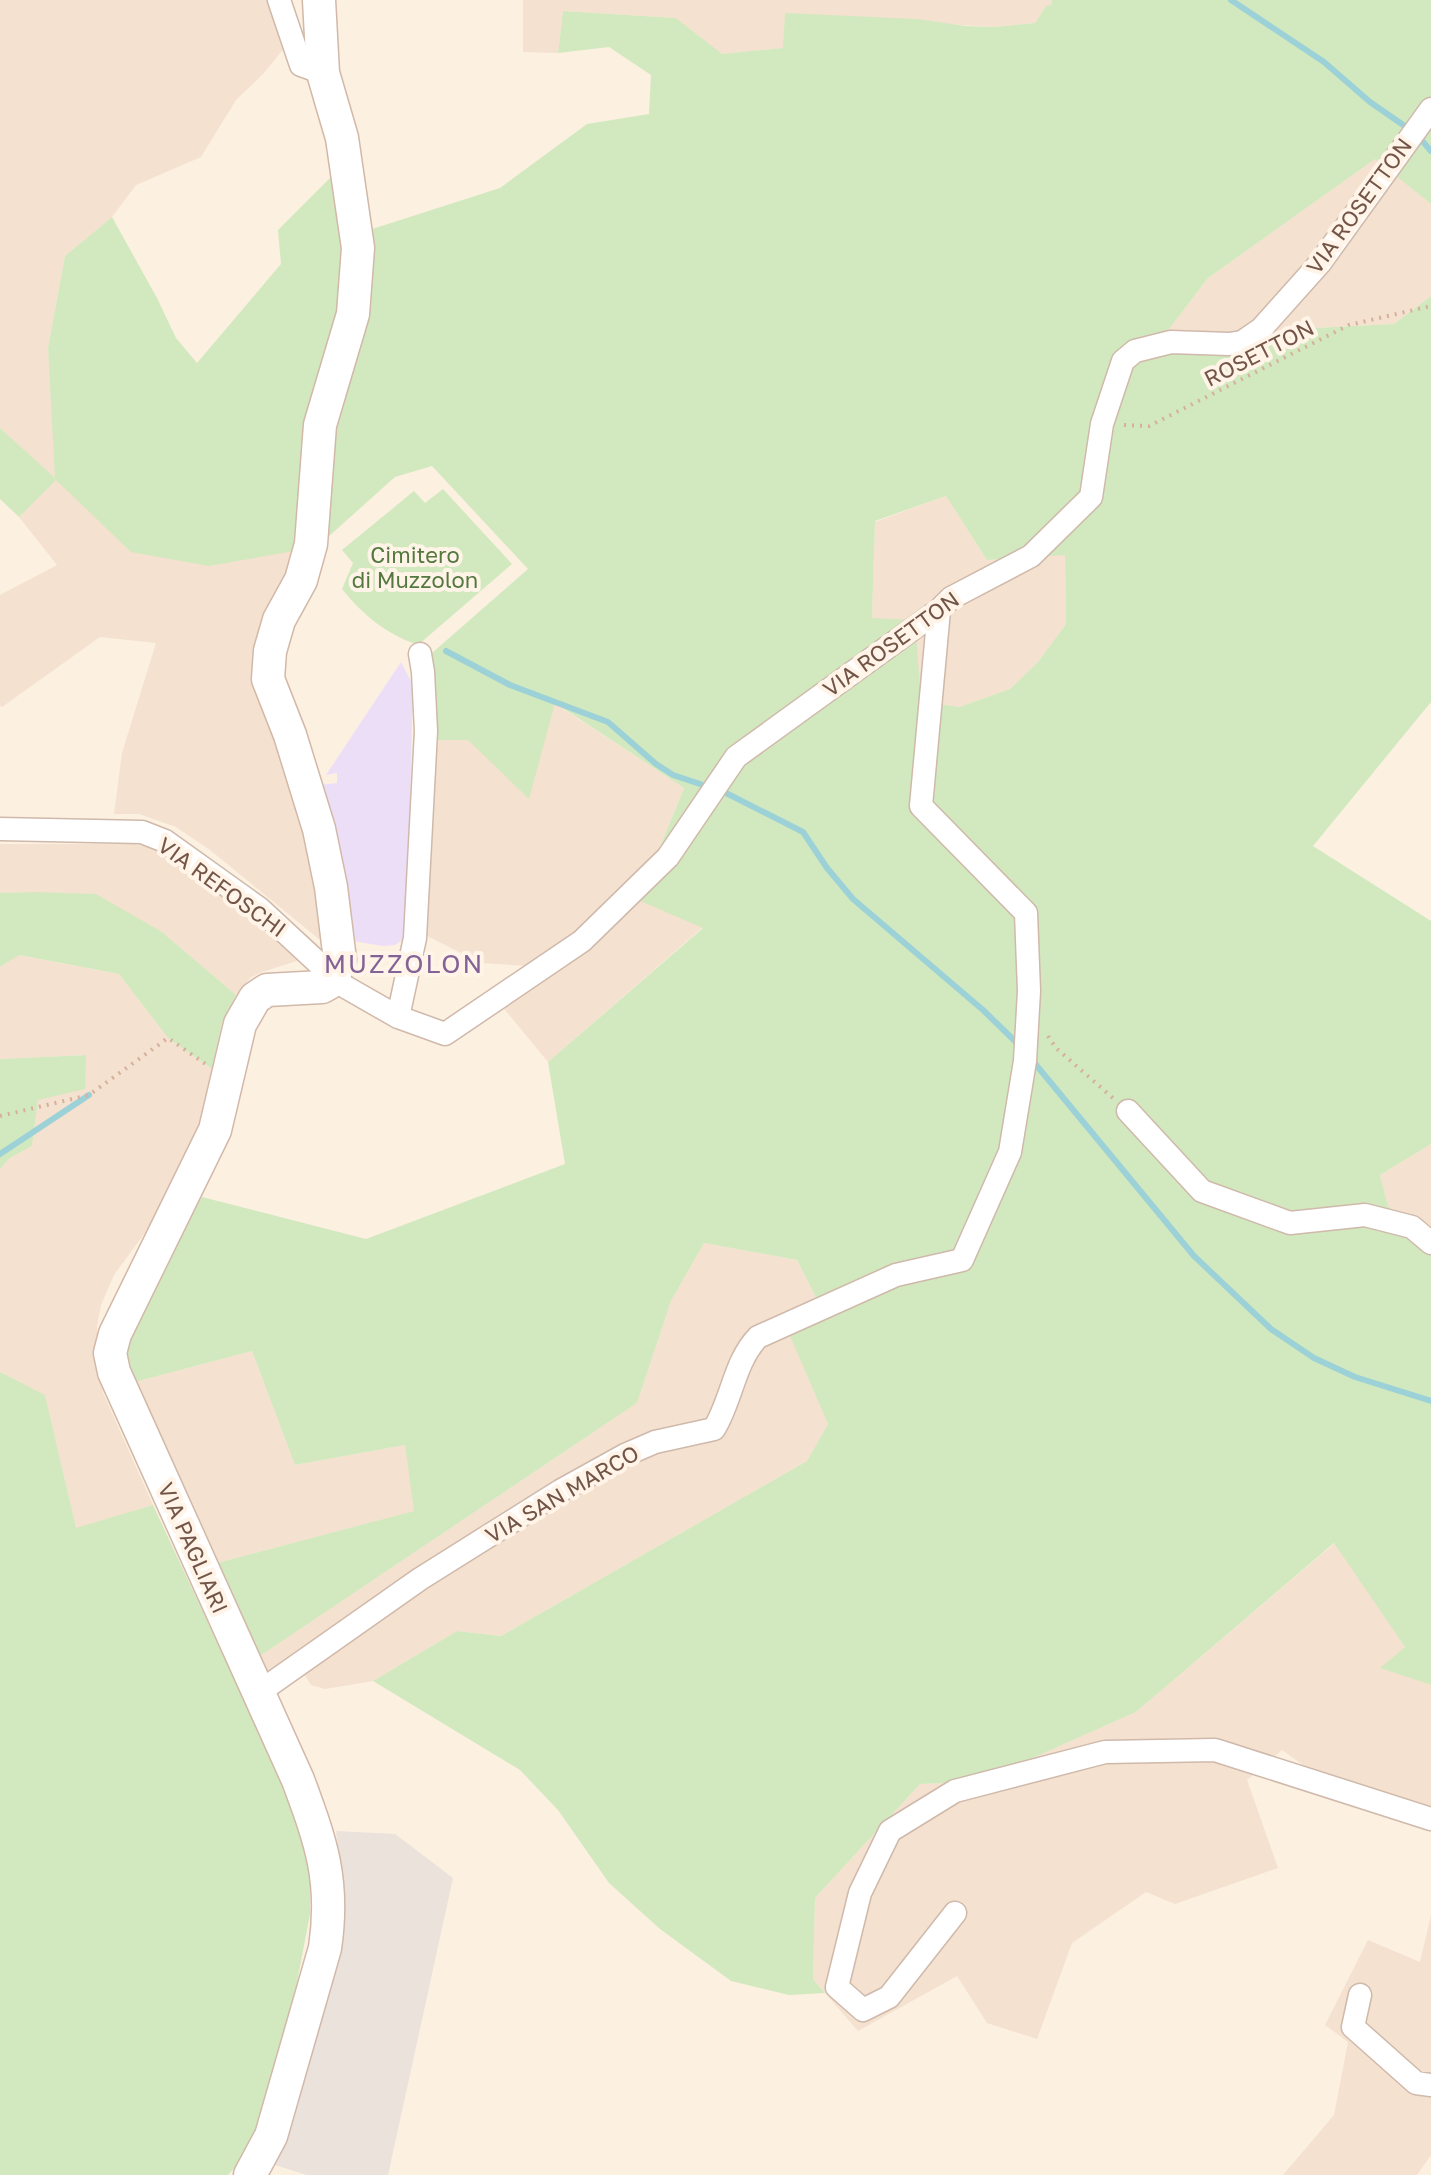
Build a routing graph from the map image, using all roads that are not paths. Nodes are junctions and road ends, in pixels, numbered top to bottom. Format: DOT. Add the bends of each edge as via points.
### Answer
graph roads {
  1 [pos="279,0"];
  2 [pos="319,0"];
  3 [pos="323,73"];
  4 [pos="1431,109"];
  5 [pos="939,610"];
  6 [pos="420,654"];
  7 [pos="0,829"];
  8 [pos="328,981"];
  9 [pos="398,1017"];
  10 [pos="1128,1111"];
  11 [pos="1431,1243"];
  12 [pos="258,1693"];
  13 [pos="1431,1819"];
  14 [pos="955,1913"];
  15 [pos="1360,1995"];
  16 [pos="1431,2085"];
  17 [pos="250,2175"];
  1 -- 3 [label="street" via="301,65"];
  2 -- 3 [label="street"];
  3 -- 8 [label="street" via="353,195 358,248 353,314 320,425 311,544 301,580 279,620 268,679 319,829 340,944 340,960"];
  4 -- 5 [label="street, VIA ROSETTON" via="1320,263 1261,329 1242,342 1171,342 1135,351 1123,361 1102,424 1091,497 1031,556 951,598"];
  5 -- 9 [label="street, VIA ROSETTON" via="736,757 668,857 582,941 445,1034"];
  5 -- 12 [label="street, VIA SAN MARCO" via="921,806 1026,913 1025,1061 1010,1152 962,1260 896,1275 758,1337 747,1348 714,1429 655,1442 560,1491 420,1579"];
  6 -- 9 [label="street" via="426,731 416,922"];
  7 -- 8 [label="street, VIA REFOSCHI" via="142,832 165,841 260,909"];
  8 -- 9 [label="street, VIA REFOSCHI"];
  8 -- 12 [label="street, VIA PAGLIARI" via="267,990 255,998 240,1024 215,1130 110,1353"];
  10 -- 11 [label="street" via="1202,1191 1290,1223 1365,1215 1412,1227"];
  12 -- 17 [label="street, VIA PAGLIARI" via="322,1844 330,1920 271,2136"];
  13 -- 14 [label="street" via="1215,1750 1105,1752 955,1791 890,1831 860,1893 837,1987 863,2010 889,1997"];
  15 -- 16 [label="street" via="1353,2027 1416,2083"];
}
